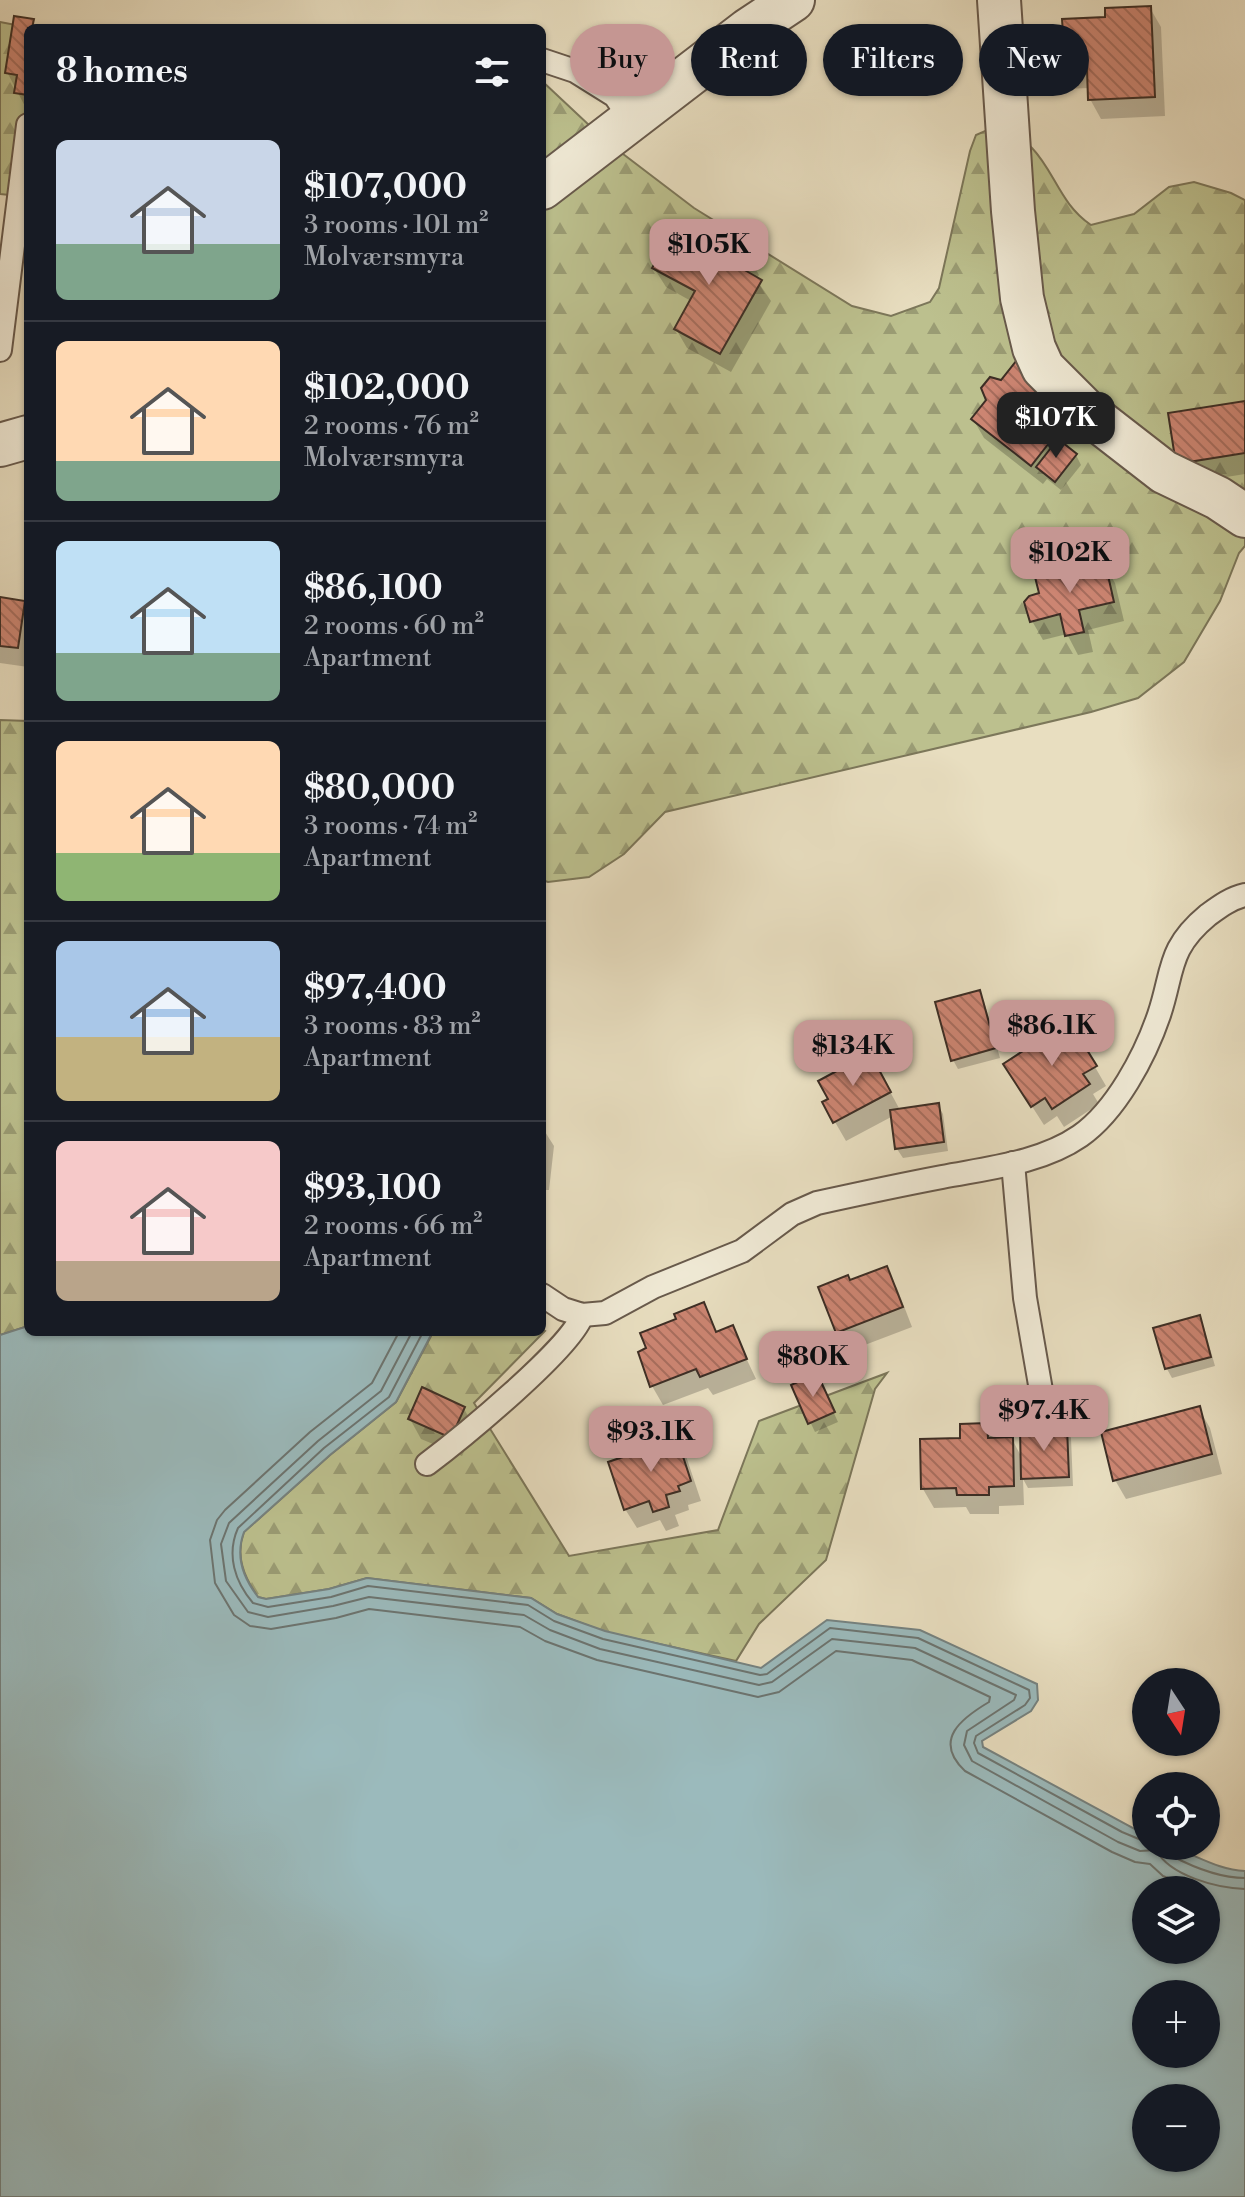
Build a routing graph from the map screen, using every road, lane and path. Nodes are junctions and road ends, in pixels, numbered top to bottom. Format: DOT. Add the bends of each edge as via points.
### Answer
graph roads {
  1 [pos="793,0"];
  2 [pos="999,0"];
  3 [pos="546,61"];
  4 [pos="632,121"];
  5 [pos="24,157"];
  6 [pos="546,185"];
  7 [pos="0,350"];
  8 [pos="24,438"];
  9 [pos="0,445"];
  10 [pos="1245,516"];
  11 [pos="1245,895"];
  12 [pos="1013,1163"];
  13 [pos="546,1298"];
  14 [pos="582,1315"];
  15 [pos="1043,1402"];
  16 [pos="427,1464"];
  1 -- 4 [label="street"];
  2 -- 10 [label="street" via="1022,298 1043,368 1088,413 1164,472"];
  3 -- 4 [label="lane" via="575,71 615,96"];
  4 -- 6 [label="street"];
  5 -- 7 [label="lane"];
  8 -- 9 [label="street"];
  11 -- 12 [label="lane" via="1218,908 1181,942 1145,1049 1103,1115 1079,1137"];
  12 -- 14 [label="lane" via="817,1203 792,1214 742,1251 605,1313"];
  12 -- 15 [label="lane" via="1025,1298"];
  13 -- 14 [label="lane"];
  14 -- 16 [label="lane" via="548,1360"];
}
